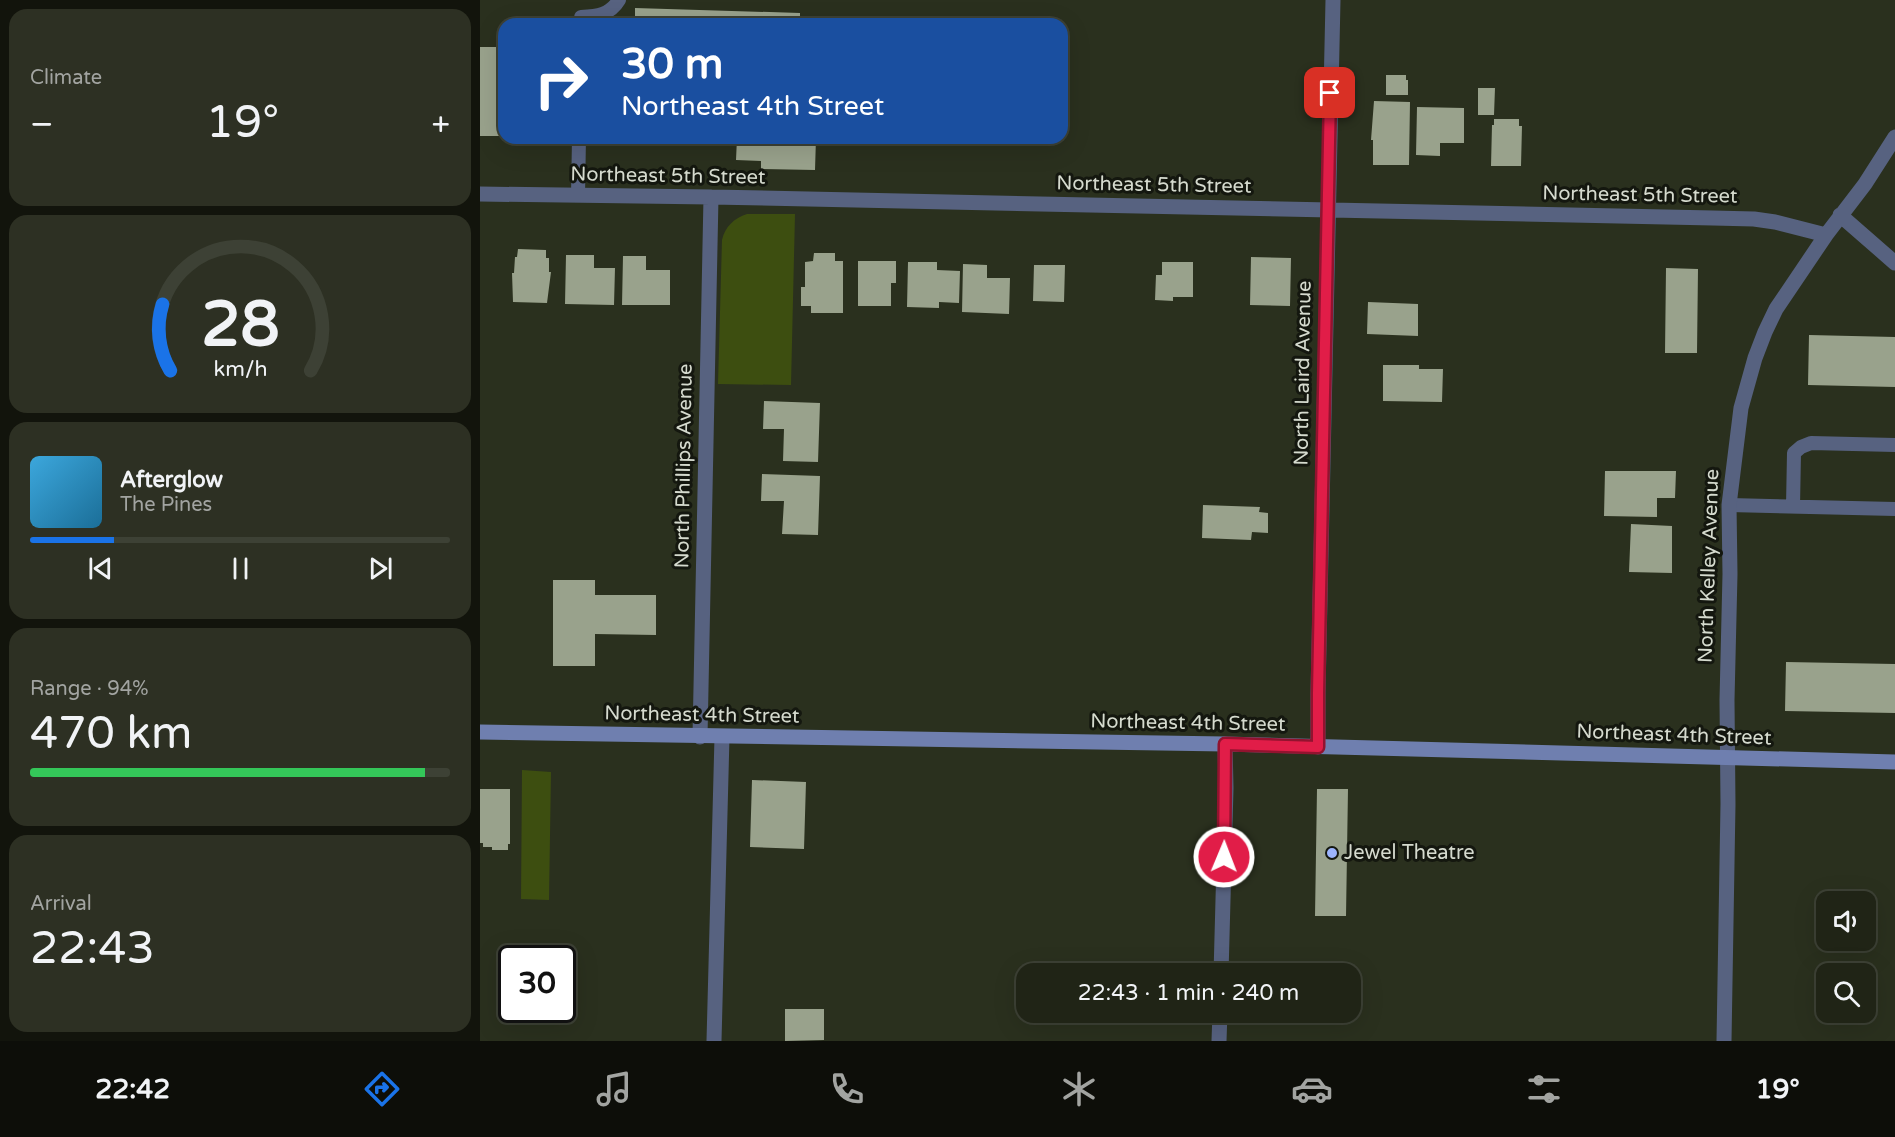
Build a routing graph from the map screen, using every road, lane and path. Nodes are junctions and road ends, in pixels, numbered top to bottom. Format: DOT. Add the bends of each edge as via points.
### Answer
graph roads {
  1 [pos="619,0"];
  2 [pos="1333,0"];
  3 [pos="581,18"];
  4 [pos="1895,137"];
  5 [pos="579,144"];
  6 [pos="480,194"];
  7 [pos="578,195"];
  8 [pos="711,197"];
  9 [pos="1328,210"];
  10 [pos="1840,215"];
  11 [pos="1826,235"];
  12 [pos="1895,262"];
  13 [pos="1895,445"];
  14 [pos="1729,505"];
  15 [pos="1793,507"];
  16 [pos="1895,509"];
  17 [pos="480,732"];
  18 [pos="700,736"];
  19 [pos="722,737"];
  20 [pos="1225,744"];
  21 [pos="1318,747"];
  22 [pos="1728,757"];
  23 [pos="1895,762"];
  24 [pos="1221,963"];
  25 [pos="1220,1023"];
  26 [pos="714,1041"];
  27 [pos="1219,1041"];
  28 [pos="1724,1041"];
  1 -- 3 [label="lane" via="607,13"];
  2 -- 9 [label="street, North Laird Avenue"];
  4 -- 10 [label="street, North Kelley Avenue"];
  5 -- 7 [label="lane"];
  6 -- 7 [label="street, Northeast 5th Street"];
  7 -- 8 [label="street, Northeast 5th Street"];
  8 -- 9 [label="street, Northeast 5th Street"];
  8 -- 18 [label="street, North Phillips Avenue"];
  9 -- 11 [label="street, Northeast 5th Street" via="1754,219"];
  9 -- 21 [label="street, North Laird Avenue"];
  10 -- 11 [label="street, North Kelley Avenue"];
  10 -- 12 [label="street"];
  11 -- 14 [label="street, North Kelley Avenue" via="1776,309 1755,358 1740,418"];
  13 -- 15 [label="lane" via="1810,443 1801,447 1794,453"];
  14 -- 15 [label="lane"];
  14 -- 22 [label="street, North Kelley Avenue"];
  15 -- 16 [label="lane"];
  17 -- 18 [label="main road, Northeast 4th Street"];
  18 -- 19 [label="main road, Northeast 4th Street"];
  19 -- 20 [label="main road, Northeast 4th Street"];
  19 -- 26 [label="street"];
  20 -- 21 [label="main road, Northeast 4th Street"];
  20 -- 24 [label="street"];
  21 -- 22 [label="main road, Northeast 4th Street"];
  22 -- 23 [label="main road, Northeast 4th Street"];
  22 -- 28 [label="street, North Kelley Avenue"];
  25 -- 27 [label="street"];
}
